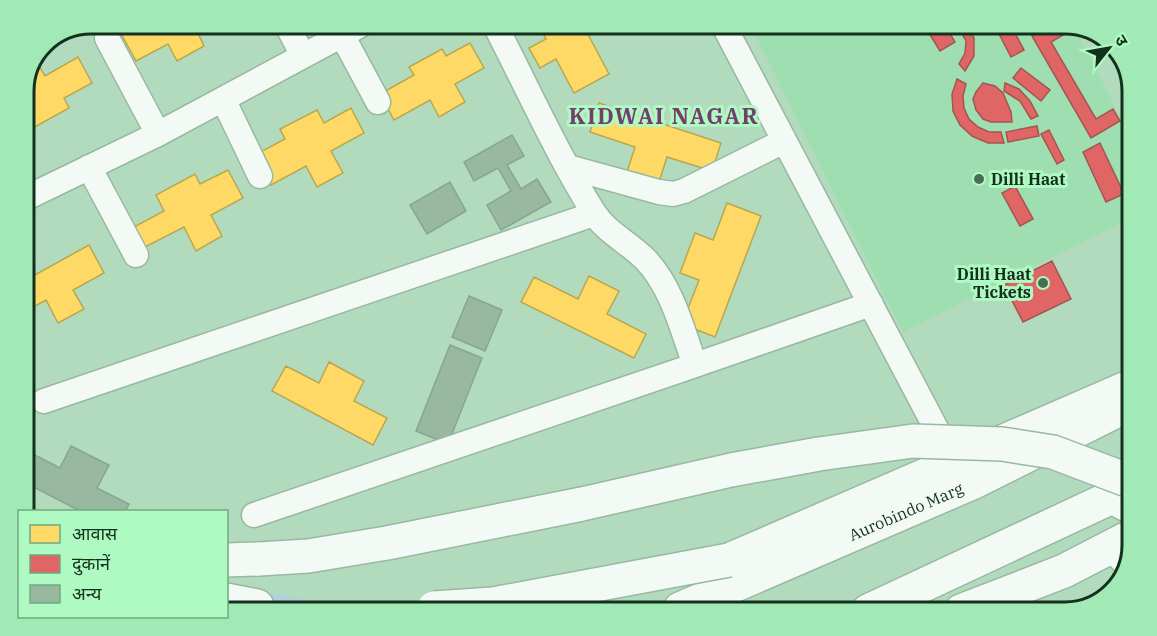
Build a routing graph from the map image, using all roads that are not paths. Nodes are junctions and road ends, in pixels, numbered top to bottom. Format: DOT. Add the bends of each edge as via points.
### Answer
graph roads {
  1 [pos="292,34"];
  2 [pos="343,34"];
  3 [pos="352,34"];
  4 [pos="500,34"];
  5 [pos="728,34"];
  6 [pos="107,38"];
  7 [pos="303,56"];
  8 [pos="223,99"];
  9 [pos="378,102"];
  10 [pos="158,134"];
  11 [pos="784,141"];
  12 [pos="89,167"];
  13 [pos="568,167"];
  14 [pos="261,176"];
  15 [pos="35,194"];
  16 [pos="594,214"];
  17 [pos="135,255"];
  18 [pos="870,304"];
  19 [pos="695,365"];
  20 [pos="1122,390"];
  21 [pos="44,401"];
  22 [pos="1122,408"];
  23 [pos="954,462"];
  24 [pos="1122,494"];
  25 [pos="254,515"];
  26 [pos="1120,550"];
  27 [pos="228,560"];
  28 [pos="922,598"];
  29 [pos="504,602"];
  30 [pos="696,602"];
  31 [pos="905,602"];
  32 [pos="984,602"];
  1 -- 7 [label="street"];
  2 -- 7 [label="street"];
  3 -- 9 [label="street"];
  4 -- 13 [label="street"];
  5 -- 11 [label="street"];
  6 -- 10 [label="street"];
  7 -- 8 [label="street"];
  8 -- 10 [label="street"];
  8 -- 14 [label="street"];
  10 -- 12 [label="street"];
  11 -- 13 [label="street" via="673,194"];
  11 -- 18 [label="street"];
  12 -- 15 [label="street"];
  12 -- 17 [label="street"];
  13 -- 16 [label="street"];
  16 -- 19 [label="street" via="605,229 645,259 661,279"];
  16 -- 21 [label="street"];
  18 -- 19 [label="street"];
  18 -- 23 [label="street"];
  19 -- 25 [label="street"];
  20 -- 23 [label="main road"];
  22 -- 30 [label="main road, Aurobindo Marg" via="974,482"];
  23 -- 29 [label="main road, bridge" via="729,560"];
  24 -- 27 [label="main road, bridge" via="1053,452 1002,444 913,441 731,470 387,543 308,555"];
  24 -- 28 [label="main road"];
  26 -- 32 [label="main road"];
  28 -- 31 [label="main road"];
}
